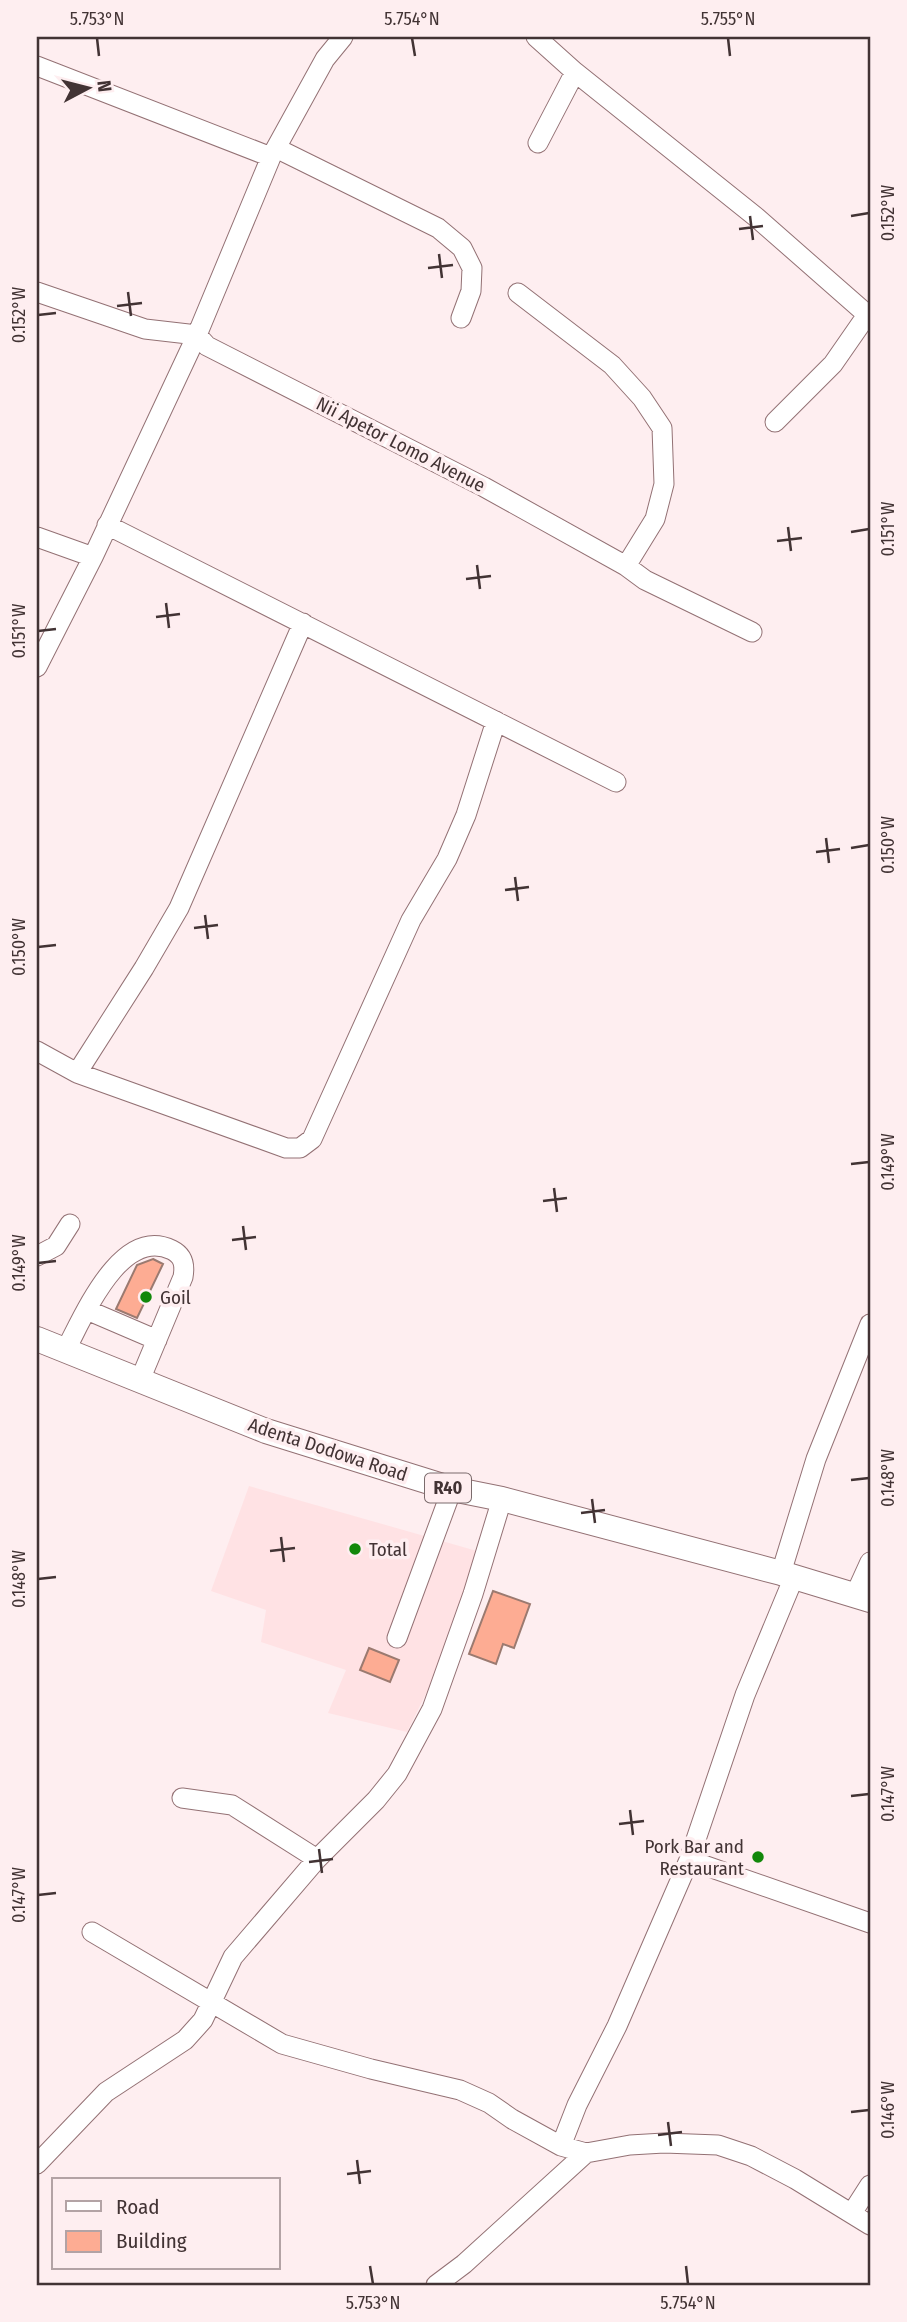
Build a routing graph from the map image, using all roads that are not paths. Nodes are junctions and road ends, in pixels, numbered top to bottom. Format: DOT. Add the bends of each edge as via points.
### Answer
graph roads {
  1 [pos="343,37"];
  2 [pos="536,37"];
  3 [pos="37,66"];
  4 [pos="575,72"];
  5 [pos="538,143"];
  6 [pos="273,153"];
  7 [pos="37,292"];
  8 [pos="518,293"];
  9 [pos="869,316"];
  10 [pos="461,318"];
  11 [pos="197,335"];
  12 [pos="775,422"];
  13 [pos="107,525"];
  14 [pos="37,537"];
  15 [pos="93,557"];
  16 [pos="625,566"];
  17 [pos="303,623"];
  18 [pos="752,632"];
  19 [pos="37,667"];
  20 [pos="496,721"];
  21 [pos="616,782"];
  22 [pos="37,1051"];
  23 [pos="77,1073"];
  24 [pos="70,1224"];
  25 [pos="37,1256"];
  26 [pos="87,1310"];
  27 [pos="870,1324"];
  28 [pos="37,1339"];
  29 [pos="157,1340"];
  30 [pos="65,1351"];
  31 [pos="140,1380"];
  32 [pos="452,1489"];
  33 [pos="502,1499"];
  34 [pos="870,1562"];
  35 [pos="788,1575"];
  36 [pos="863,1598"];
  37 [pos="397,1639"];
  38 [pos="183,1798"];
  39 [pos="317,1859"];
  40 [pos="690,1860"];
  41 [pos="870,1923"];
  42 [pos="92,1932"];
  43 [pos="212,2002"];
  44 [pos="561,2146"];
  45 [pos="586,2153"];
  46 [pos="37,2164"];
  47 [pos="870,2185"];
  48 [pos="852,2213"];
  49 [pos="870,2225"];
  50 [pos="436,2285"];
  1 -- 6 [label="street" via="325,59"];
  2 -- 4 [label="street"];
  3 -- 6 [label="street"];
  4 -- 5 [label="street"];
  4 -- 9 [label="street" via="756,217"];
  6 -- 10 [label="street" via="438,228 461,248 472,268 471,291"];
  6 -- 11 [label="street"];
  7 -- 11 [label="street, Nii Apetor Lomo Avenue" via="145,329"];
  8 -- 16 [label="street" via="612,365 662,428 664,484 655,519"];
  9 -- 12 [label="street" via="833,364"];
  11 -- 13 [label="street"];
  11 -- 16 [label="street, Nii Apetor Lomo Avenue" via="207,346 484,487"];
  13 -- 15 [label="street"];
  13 -- 17 [label="street"];
  14 -- 15 [label="street"];
  15 -- 19 [label="street"];
  16 -- 18 [label="street, Nii Apetor Lomo Avenue"];
  17 -- 20 [label="street"];
  17 -- 23 [label="street" via="178,908"];
  20 -- 21 [label="street"];
  20 -- 23 [label="street" via="447,859 411,920 312,1139 300,1148 286,1148"];
  22 -- 23 [label="street"];
  24 -- 25 [label="street" via="56,1246"];
  26 -- 29 [label="street"];
  26 -- 29 [label="street" via="117,1264 133,1252 152,1244 170,1249 180,1254 185,1266"];
  26 -- 30 [label="street"];
  27 -- 35 [label="street" via="816,1459"];
  28 -- 30 [label="main road, Adenta Dodowa Road / R40"];
  29 -- 31 [label="street"];
  30 -- 31 [label="main road, Adenta Dodowa Road / R40"];
  31 -- 32 [label="main road, Adenta Dodowa Road / R40" via="266,1431"];
  32 -- 33 [label="main road, Adenta Dodowa Road / R40"];
  32 -- 37 [label="street"];
  33 -- 35 [label="main road, Adenta Dodowa Road / R40"];
  33 -- 39 [label="street" via="474,1594 416,1742 376,1800"];
  34 -- 36 [label="street"];
  35 -- 36 [label="main road, Adenta Dodowa Road / R40"];
  35 -- 40 [label="street"];
  38 -- 39 [label="street" via="232,1805"];
  39 -- 43 [label="street" via="233,1958"];
  40 -- 41 [label="street"];
  40 -- 44 [label="street"];
  42 -- 43 [label="street"];
  43 -- 44 [label="street" via="282,2044 460,2090"];
  43 -- 46 [label="street" via="185,2040 106,2092"];
  44 -- 45 [label="street"];
  45 -- 48 [label="street" via="630,2145 718,2145 751,2156"];
  45 -- 50 [label="street"];
  47 -- 48 [label="street"];
  48 -- 49 [label="street"];
}
